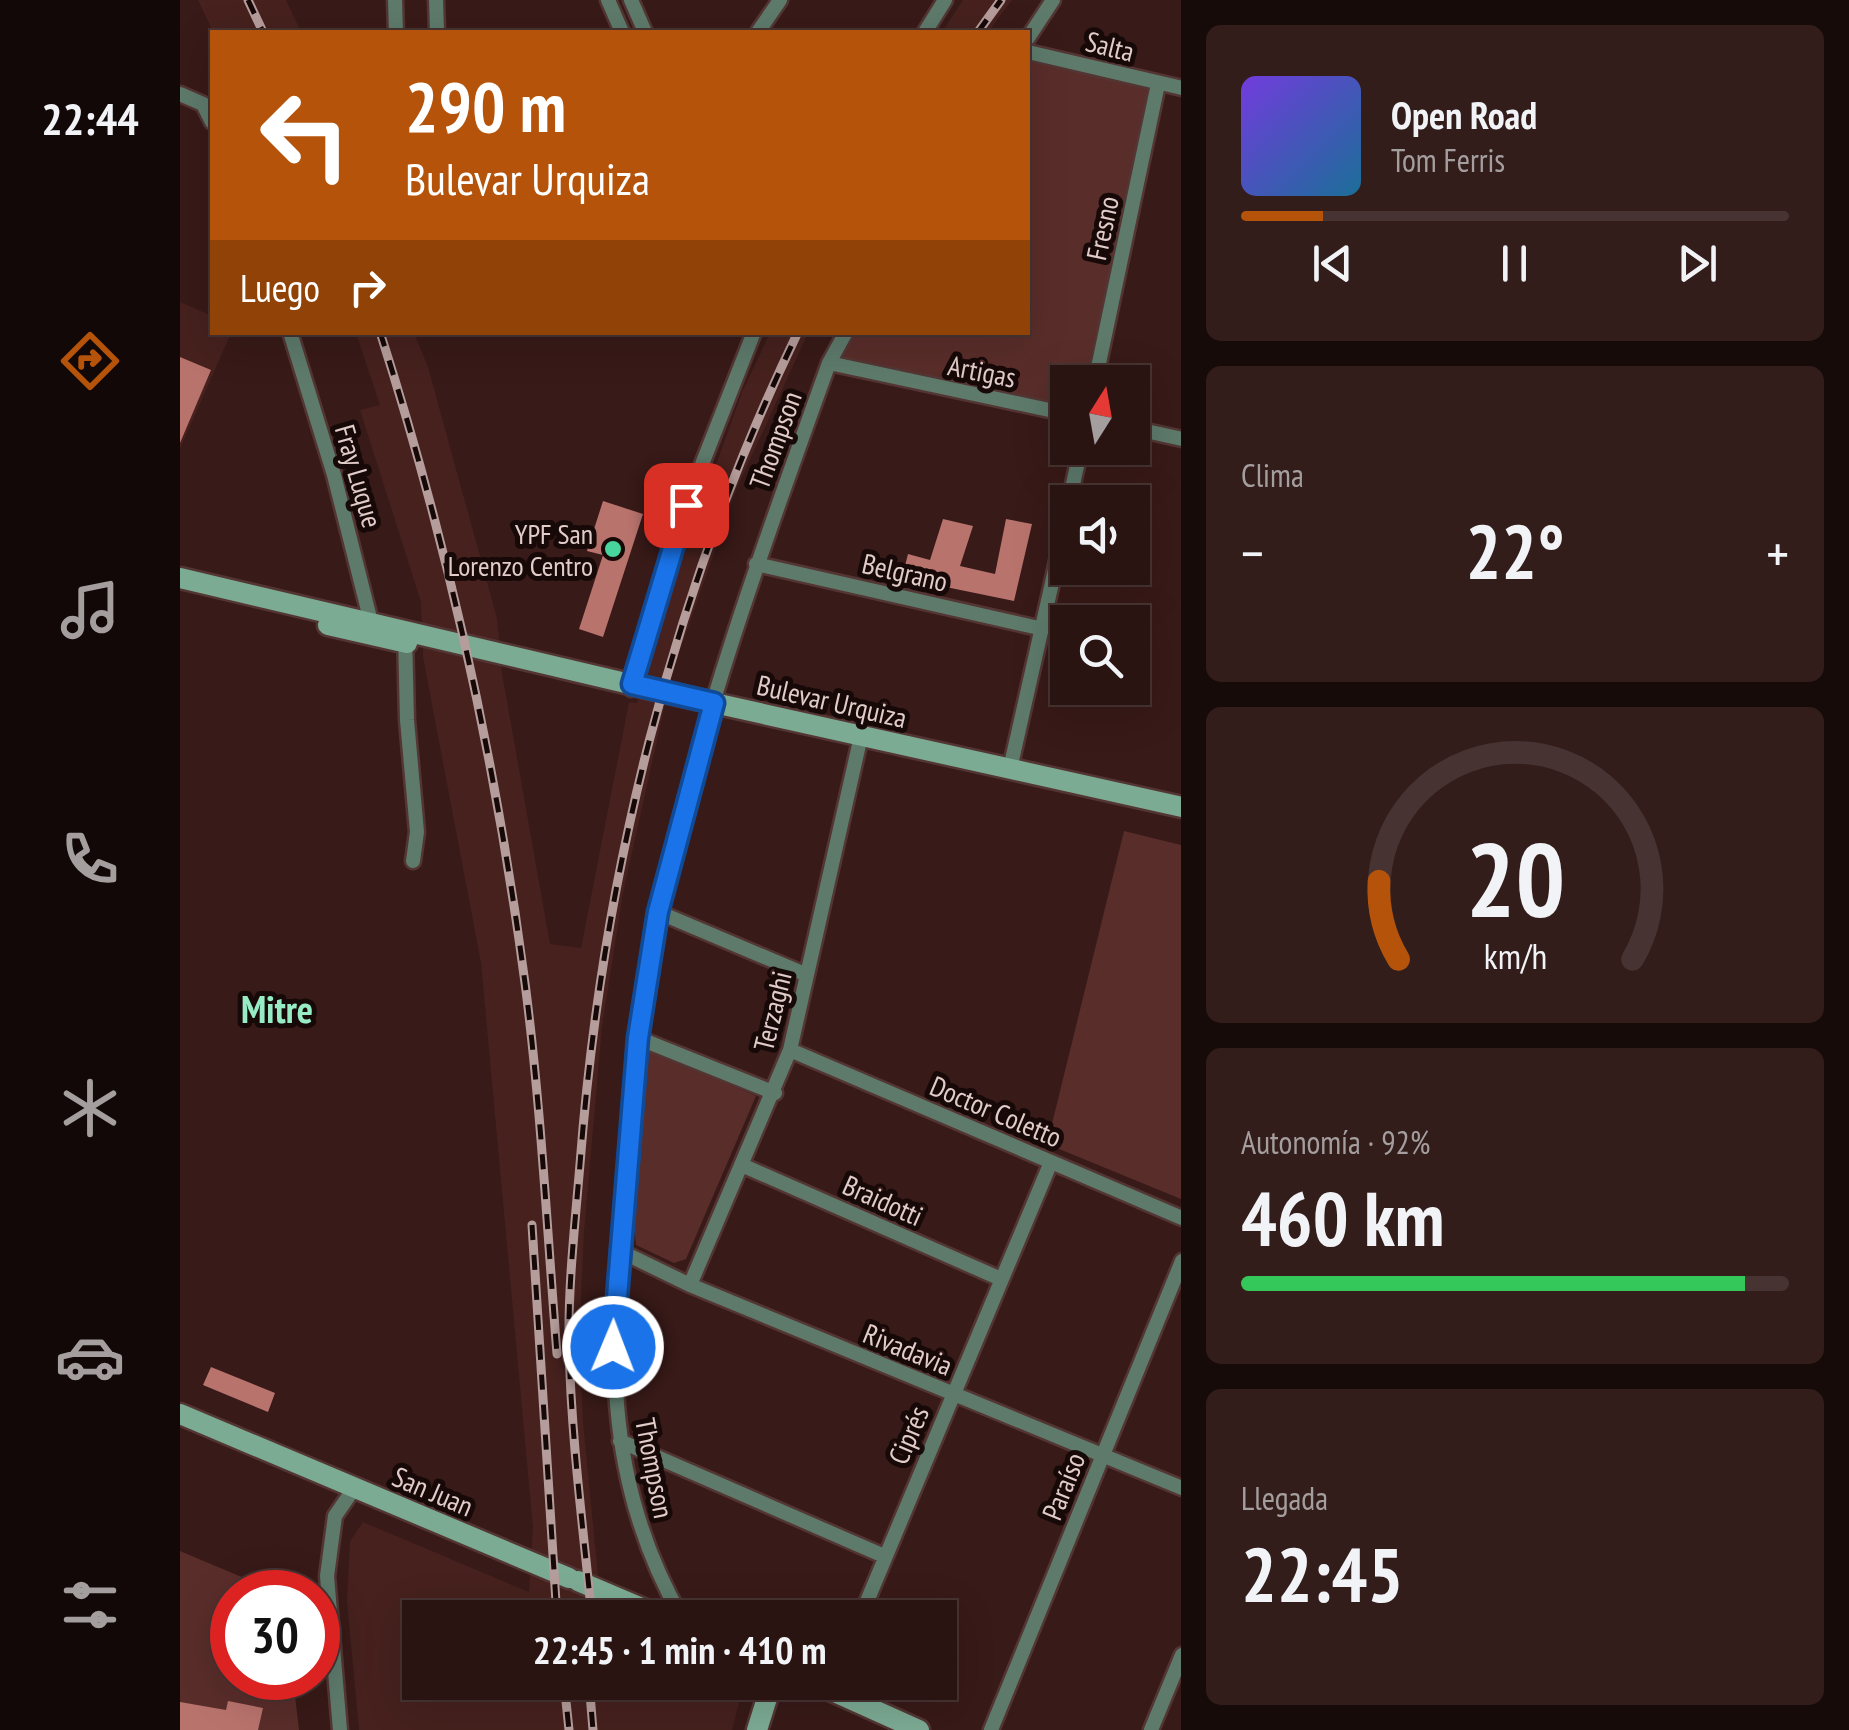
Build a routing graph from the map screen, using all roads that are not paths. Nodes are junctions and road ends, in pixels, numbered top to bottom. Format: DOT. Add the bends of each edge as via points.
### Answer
graph roads {
  1 [pos="395,0"];
  2 [pos="436,0"];
  3 [pos="608,0"];
  4 [pos="631,0"];
  5 [pos="780,0"];
  6 [pos="945,0"];
  7 [pos="1053,0"];
  8 [pos="396,30"];
  9 [pos="437,30"];
  10 [pos="621,30"];
  11 [pos="644,30"];
  12 [pos="759,30"];
  13 [pos="927,30"];
  14 [pos="1030,35"];
  15 [pos="1030,52"];
  16 [pos="1158,84"];
  17 [pos="1181,88"];
  18 [pos="180,94"];
  19 [pos="210,118"];
  20 [pos="291,335"];
  21 [pos="753,335"];
  22 [pos="844,335"];
  23 [pos="829,363"];
  24 [pos="1098,365"];
  25 [pos="1050,410"];
  26 [pos="1150,432"];
  27 [pos="1181,439"];
  28 [pos="756,564"];
  29 [pos="180,578"];
  30 [pos="1052,585"];
  31 [pos="180,592"];
  32 [pos="373,628"];
  33 [pos="1043,628"];
  34 [pos="406,636"];
  35 [pos="631,689"];
  36 [pos="713,708"];
  37 [pos="859,740"];
  38 [pos="1010,769"];
  39 [pos="1181,808"];
  40 [pos="1181,817"];
  41 [pos="414,862"];
  42 [pos="658,912"];
  43 [pos="807,975"];
  44 [pos="638,1038"];
  45 [pos="790,1050"];
  46 [pos="775,1093"];
  47 [pos="1051,1162"];
  48 [pos="744,1166"];
  49 [pos="1181,1218"];
  50 [pos="618,1250"];
  51 [pos="1181,1263"];
  52 [pos="1001,1279"];
  53 [pos="690,1286"];
  54 [pos="952,1394"];
  55 [pos="180,1414"];
  56 [pos="620,1441"];
  57 [pos="1102,1456"];
  58 [pos="356,1487"];
  59 [pos="1181,1488"];
  60 [pos="884,1556"];
  61 [pos="622,1600"];
  62 [pos="672,1600"];
  63 [pos="867,1600"];
  64 [pos="1181,1657"];
  65 [pos="766,1700"];
  66 [pos="857,1700"];
  67 [pos="340,1730"];
  68 [pos="757,1730"];
  69 [pos="919,1730"];
  70 [pos="991,1730"];
  71 [pos="1150,1730"];
  1 -- 8 [label="street"];
  2 -- 9 [label="street"];
  3 -- 10 [label="street"];
  4 -- 11 [label="street"];
  5 -- 12 [label="street"];
  6 -- 13 [label="street"];
  7 -- 14 [label="street"];
  15 -- 16 [label="street, Salta"];
  16 -- 17 [label="street, Salta"];
  16 -- 24 [label="street, Fresno"];
  18 -- 19 [label="street" via="203,104"];
  20 -- 32 [label="street, Fray Luque"];
  21 -- 35 [label="street" via="686,505"];
  22 -- 23 [label="street, Thompson"];
  23 -- 25 [label="street, Artigas"];
  23 -- 28 [label="street, Thompson"];
  26 -- 27 [label="street"];
  28 -- 33 [label="street, Belgrano"];
  28 -- 36 [label="street, Thompson"];
  29 -- 32 [label="main road, Bulevar Urquiza"];
  30 -- 33 [label="street"];
  31 -- 32 [label="main road, Bulevar Urquiza"];
  32 -- 34 [label="main road, Bulevar Urquiza"];
  33 -- 38 [label="street"];
  34 -- 35 [label="main road, Bulevar Urquiza"];
  34 -- 41 [label="street"];
  35 -- 36 [label="main road, Bulevar Urquiza"];
  36 -- 37 [label="main road, Bulevar Urquiza"];
  36 -- 42 [label="street, Thompson"];
  37 -- 38 [label="main road, Bulevar Urquiza"];
  37 -- 40 [label="main road, Bulevar Urquiza"];
  37 -- 43 [label="street, Terzaghi"];
  38 -- 39 [label="main road, Bulevar Urquiza"];
  42 -- 43 [label="street"];
  42 -- 44 [label="street, Thompson"];
  43 -- 45 [label="street, Terzaghi"];
  44 -- 46 [label="street"];
  44 -- 50 [label="street, Thompson"];
  45 -- 46 [label="street, Terzaghi"];
  45 -- 47 [label="street, Doctor Coletto"];
  46 -- 48 [label="street, Terzaghi"];
  47 -- 49 [label="street, Doctor Coletto"];
  47 -- 52 [label="street, Ciprés"];
  48 -- 52 [label="street, Braidotti"];
  48 -- 53 [label="street, Terzaghi"];
  50 -- 53 [label="street, Rivadavia"];
  50 -- 56 [label="street, Thompson" via="613,1347"];
  51 -- 57 [label="street, Paraíso"];
  52 -- 54 [label="street, Ciprés"];
  53 -- 54 [label="street, Rivadavia"];
  54 -- 57 [label="street, Rivadavia"];
  54 -- 60 [label="street, Ciprés"];
  55 -- 58 [label="main road, San Juan"];
  56 -- 60 [label="street"];
  56 -- 62 [label="street, Thompson" via="633,1510"];
  57 -- 59 [label="street, Rivadavia"];
  57 -- 70 [label="street, Paraíso"];
  58 -- 61 [label="main road, San Juan"];
  58 -- 67 [label="street" via="335,1516 327,1576"];
  60 -- 63 [label="street, Ciprés"];
  64 -- 71 [label="street"];
  65 -- 68 [label="main road"];
  66 -- 69 [label="main road"];
}
